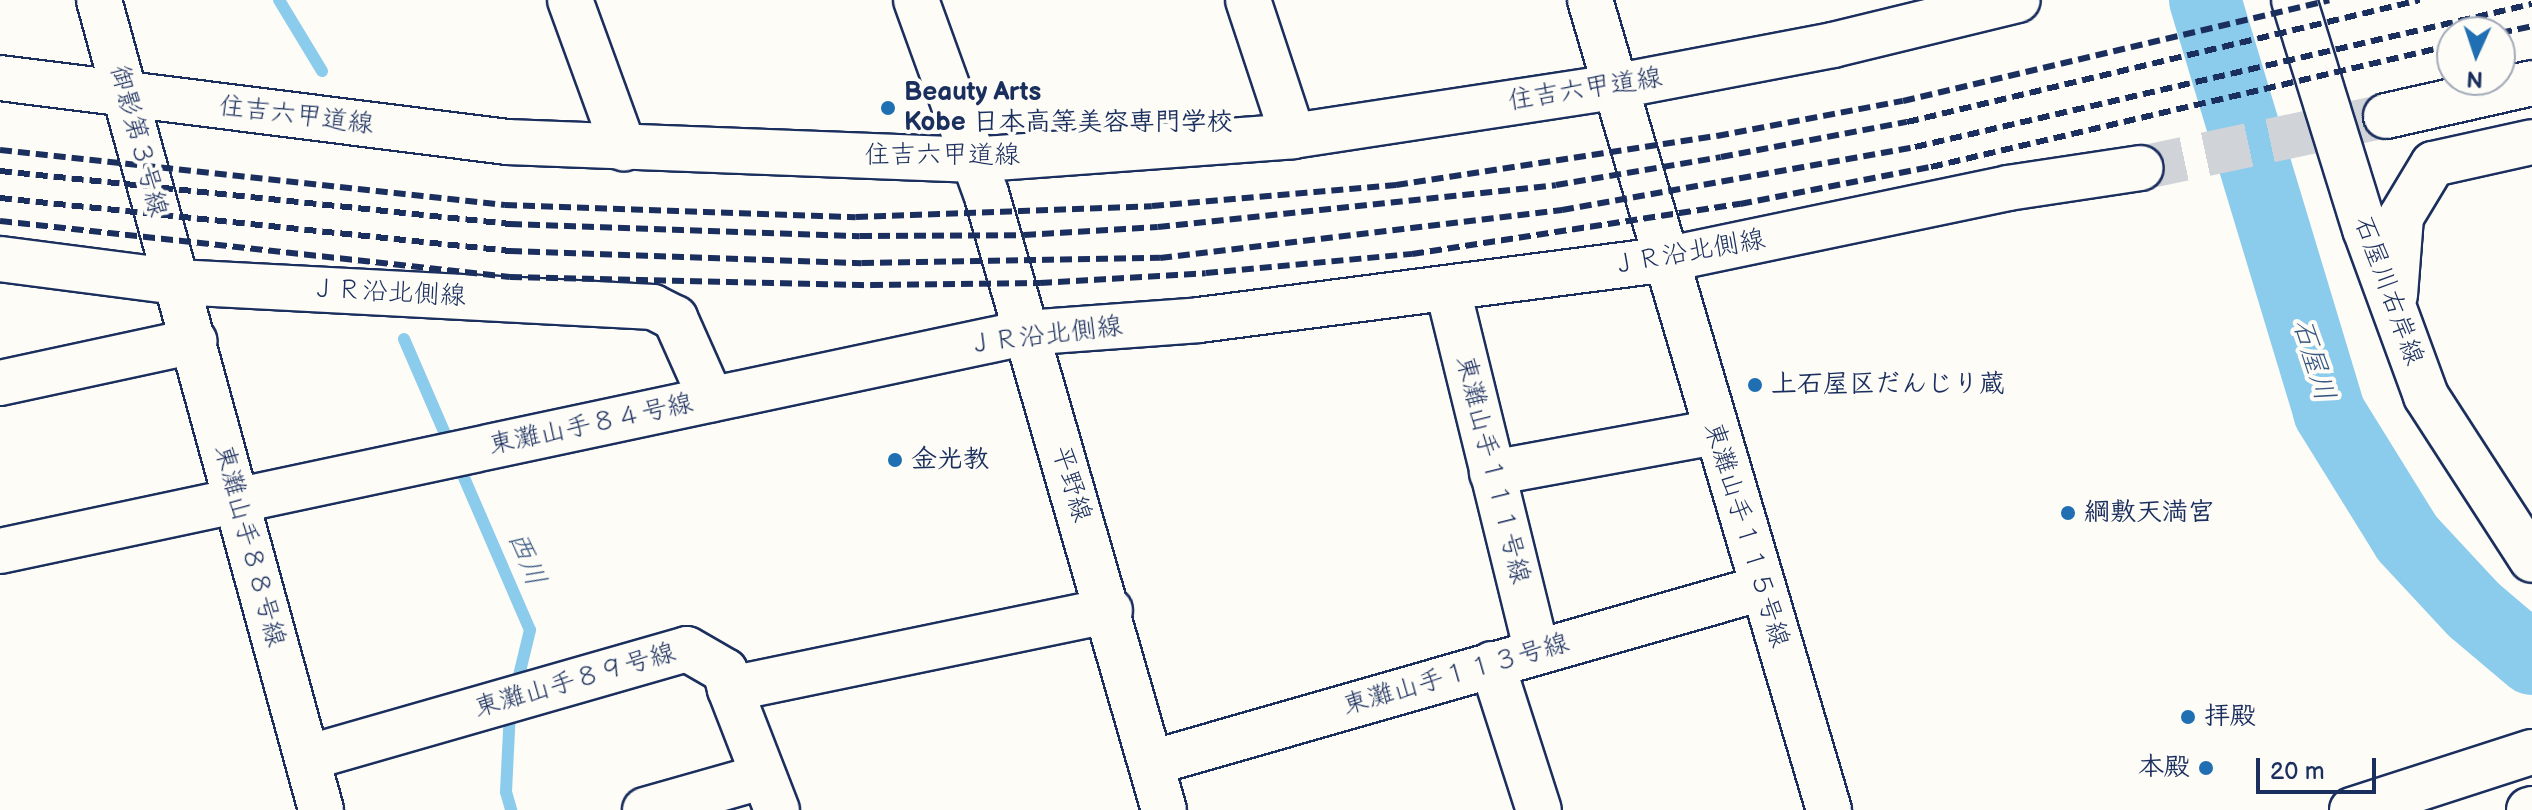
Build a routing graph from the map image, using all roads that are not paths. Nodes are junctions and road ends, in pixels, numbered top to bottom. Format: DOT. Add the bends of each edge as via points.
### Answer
graph roads {
  1 [pos="99,0"];
  2 [pos="570,0"];
  3 [pos="916,0"];
  4 [pos="1248,0"];
  5 [pos="1590,0"];
  6 [pos="2018,0"];
  7 [pos="2294,0"];
  8 [pos="0,78"];
  9 [pos="2532,83"];
  10 [pos="1618,86"];
  11 [pos="125,95"];
  12 [pos="2386,116"];
  13 [pos="1293,136"];
  14 [pos="2532,142"];
  15 [pos="624,148"];
  16 [pos="970,160"];
  17 [pos="2141,168"];
  18 [pos="0,259"];
  19 [pos="1664,260"];
  20 [pos="176,282"];
  21 [pos="1448,290"];
  22 [pos="2394,308"];
  23 [pos="1024,333"];
  24 [pos="195,341"];
  25 [pos="0,383"];
  26 [pos="711,399"];
  27 [pos="1715,432"];
  28 [pos="1492,473"];
  29 [pos="236,501"];
  30 [pos="0,551"];
  31 [pos="2532,560"];
  32 [pos="1762,588"];
  33 [pos="1110,610"];
  34 [pos="1537,651"];
  35 [pos="1492,664"];
  36 [pos="730,689"];
  37 [pos="2532,752"];
  38 [pos="307,758"];
  39 [pos="1151,763"];
  40 [pos="769,794"];
  41 [pos="321,810"];
  42 [pos="645,810"];
  43 [pos="1164,810"];
  44 [pos="1539,810"];
  45 [pos="1829,810"];
  46 [pos="2352,810"];
  1 -- 11 [label="street, 御影第３号線"];
  2 -- 15 [label="street"];
  3 -- 16 [label="street, 平野線"];
  4 -- 13 [label="street"];
  5 -- 10 [label="street, 東灘山手１１５号線"];
  6 -- 10 [label="street, 住吉六甲道線" via="1833,45"];
  7 -- 22 [label="street, 石屋川右岸線"];
  8 -- 11 [label="street, 住吉六甲道線"];
  9 -- 12 [label="street"];
  10 -- 13 [label="street, 住吉六甲道線"];
  10 -- 19 [label="street, 東灘山手１１５号線"];
  11 -- 15 [label="street, 住吉六甲道線" via="507,142"];
  11 -- 20 [label="street, 御影第３号線"];
  13 -- 16 [label="street, 住吉六甲道線"];
  14 -- 22 [label="street" via="2433,164 2401,217"];
  15 -- 16 [label="street, 住吉六甲道線"];
  16 -- 23 [label="street, 平野線" via="986,193"];
  17 -- 19 [label="street, ＪＲ沿北側線" via="2008,188"];
  18 -- 20 [label="street, ＪＲ沿北側線"];
  19 -- 21 [label="street, ＪＲ沿北側線"];
  19 -- 27 [label="street, 東灘山手１１５号線"];
  20 -- 24 [label="street, 東灘山手８８号線"];
  20 -- 26 [label="street, ＪＲ沿北側線" via="653,307 675,318"];
  21 -- 23 [label="street, ＪＲ沿北側線" via="1199,320"];
  21 -- 28 [label="street, 東灘山手１１１号線"];
  22 -- 31 [label="street, 石屋川右岸線" via="2426,396"];
  23 -- 26 [label="street, ＪＲ沿北側線"];
  23 -- 33 [label="street, 平野線"];
  24 -- 25 [label="street"];
  24 -- 29 [label="street, 東灘山手８８号線"];
  26 -- 29 [label="street, 東灘山手８４号線"];
  27 -- 28 [label="street"];
  27 -- 32 [label="street, 東灘山手１１５号線"];
  28 -- 34 [label="street, 東灘山手１１１号線"];
  29 -- 30 [label="street, 東灘山手８４号線"];
  29 -- 38 [label="street, 東灘山手８８号線"];
  32 -- 34 [label="street, 東灘山手１１３号線"];
  32 -- 45 [label="street, 東灘山手１１５号線"];
  33 -- 36 [label="street"];
  33 -- 39 [label="street, 平野線"];
  34 -- 35 [label="street, 東灘山手１１３号線"];
  35 -- 39 [label="street, 東灘山手１１３号線"];
  35 -- 44 [label="street"];
  36 -- 38 [label="street, 東灘山手８９号線" via="725,671 687,649"];
  36 -- 40 [label="street, 東灘山手８９号線"];
  37 -- 46 [label="street"];
  38 -- 41 [label="street, 東灘山手８８号線"];
  39 -- 43 [label="street, 平野線"];
  40 -- 42 [label="street"];
}
